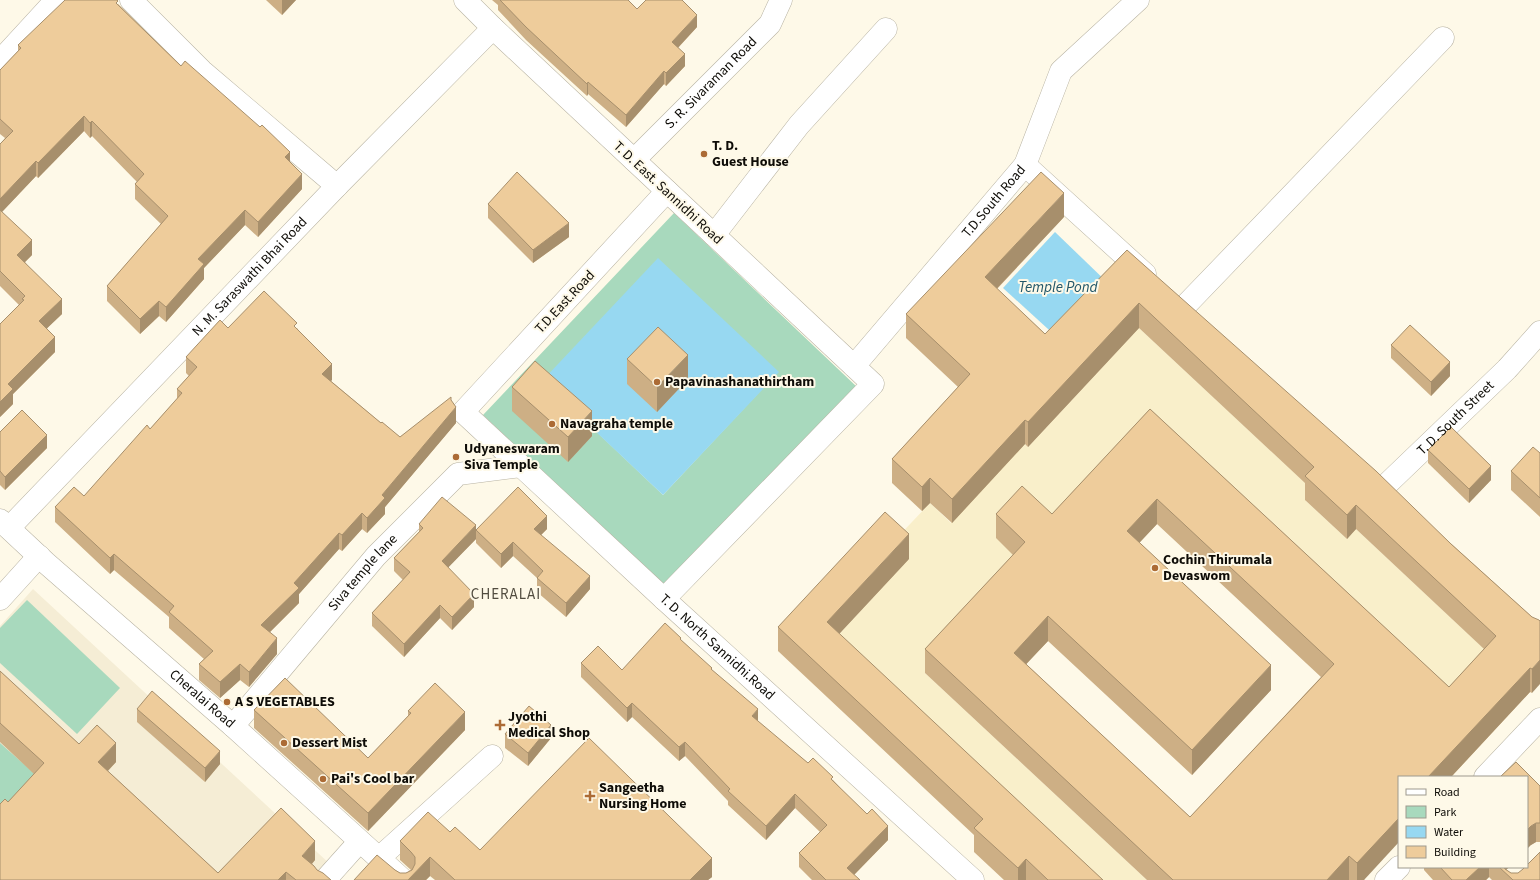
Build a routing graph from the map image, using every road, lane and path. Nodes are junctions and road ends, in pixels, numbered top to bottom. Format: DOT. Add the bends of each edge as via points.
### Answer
graph roads {
  1 [pos="56,0"];
  2 [pos="131,0"];
  3 [pos="465,0"];
  4 [pos="781,0"];
  5 [pos="1138,0"];
  6 [pos="492,28"];
  7 [pos="886,29"];
  8 [pos="1443,38"];
  9 [pos="0,61"];
  10 [pos="634,160"];
  11 [pos="1025,165"];
  12 [pos="337,186"];
  13 [pos="667,191"];
  14 [pos="714,235"];
  15 [pos="1171,298"];
  16 [pos="1200,324"];
  17 [pos="1540,332"];
  18 [pos="1533,352"];
  19 [pos="854,366"];
  20 [pos="463,412"];
  21 [pos="521,466"];
  22 [pos="1400,502"];
  23 [pos="4,524"];
  24 [pos="39,556"];
  25 [pos="0,599"];
  26 [pos="664,599"];
  27 [pos="1540,719"];
  28 [pos="233,726"];
  29 [pos="492,756"];
  30 [pos="1485,776"];
  31 [pos="359,842"];
  32 [pos="379,858"];
  33 [pos="1398,868"];
  34 [pos="325,880"];
  35 [pos="403,880"];
  36 [pos="973,880"];
  37 [pos="1386,880"];
  1 -- 9 [label="street"];
  2 -- 12 [label="street" via="202,71"];
  3 -- 6 [label="street, T. D. East. Sannidhi Road"];
  4 -- 10 [label="street, S. R. Sivaraman Road" via="770,24"];
  5 -- 11 [label="street" via="1061,71"];
  6 -- 10 [label="street, T. D. East. Sannidhi Road"];
  6 -- 12 [label="street, N. M. Saraswathi Bhai Road"];
  7 -- 14 [label="street" via="799,125"];
  8 -- 15 [label="street"];
  10 -- 13 [label="street, T. D. East. Sannidhi Road"];
  11 -- 15 [label="street, T.D.South Road"];
  11 -- 19 [label="street, T.D.South Road"];
  12 -- 23 [label="street, N. M. Saraswathi Bhai Road"];
  13 -- 14 [label="street, T. D. East. Sannidhi Road"];
  13 -- 20 [label="street, T.D.East.Road"];
  14 -- 19 [label="street, T. D. East. Sannidhi Road"];
  15 -- 16 [label="street, T.D.South Road"];
  17 -- 18 [label="street, T. D. South Street"];
  18 -- 22 [label="street, T. D. South Street" via="1507,369 1379,481"];
  19 -- 26 [label="street, T. D. East. Sannidhi Road" via="873,384"];
  20 -- 21 [label="street, T. D. North Sannidhi.Road"];
  21 -- 26 [label="street, T. D. North Sannidhi.Road"];
  21 -- 28 [label="street, Siva temple lane" via="458,474 376,556"];
  23 -- 24 [label="street, Cheralai Road"];
  24 -- 25 [label="street"];
  24 -- 28 [label="street, Cheralai Road"];
  26 -- 36 [label="street, T. D. North Sannidhi.Road"];
  27 -- 30 [label="street"];
  28 -- 31 [label="street, Cheralai Road"];
  29 -- 32 [label="street"];
  31 -- 32 [label="street, Cheralai Road"];
  31 -- 34 [label="street"];
  32 -- 35 [label="street, Cheralai Road"];
  33 -- 37 [label="street"];
}
